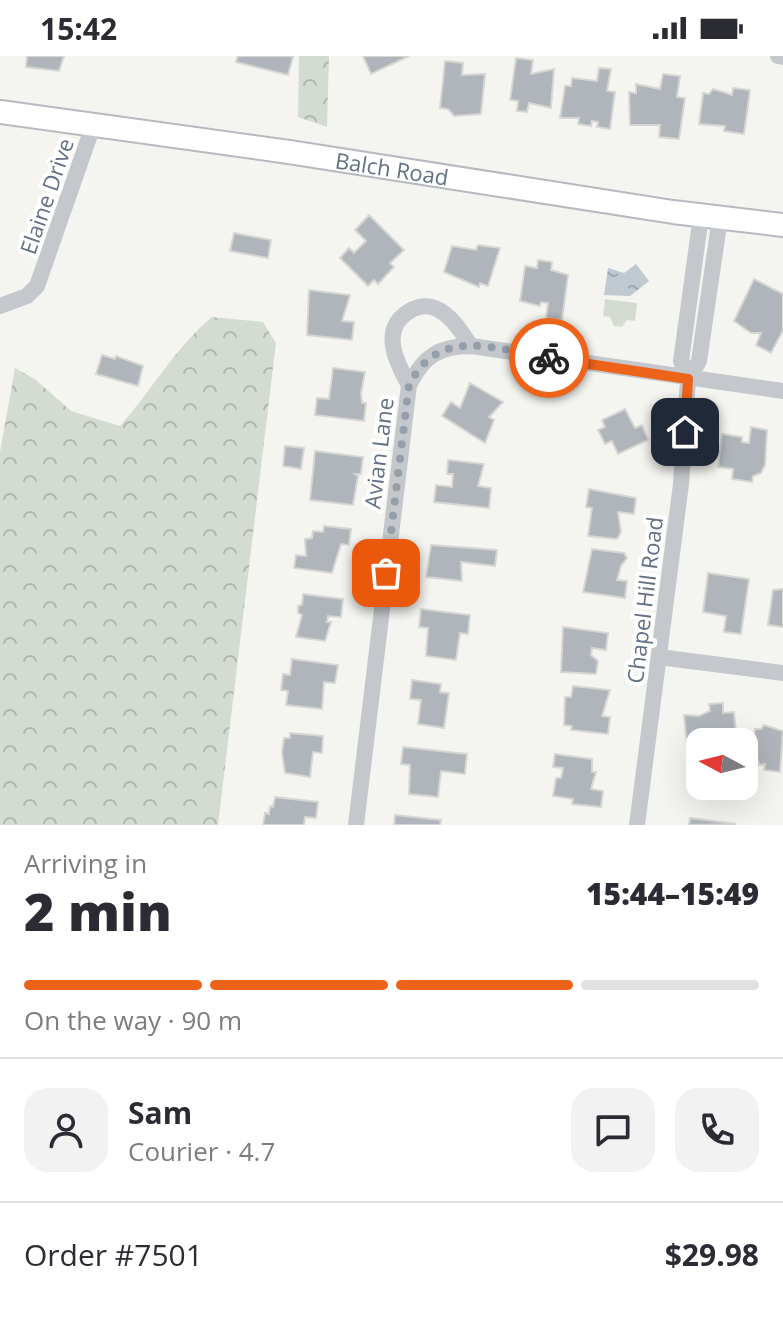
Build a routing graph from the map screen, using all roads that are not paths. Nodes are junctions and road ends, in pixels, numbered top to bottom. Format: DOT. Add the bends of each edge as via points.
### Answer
graph roads {
  1 [pos="0,112"];
  2 [pos="93,126"];
  3 [pos="710,217"];
  4 [pos="783,225"];
  5 [pos="0,306"];
  6 [pos="471,346"];
  7 [pos="688,379"];
  8 [pos="409,385"];
  9 [pos="783,391"];
  10 [pos="659,657"];
  11 [pos="783,673"];
  12 [pos="356,825"];
  13 [pos="637,825"];
  1 -- 2 [label="street, Balch Road"];
  2 -- 3 [label="street, Balch Road"];
  2 -- 5 [label="street, Elaine Drive" via="37,286 27,296"];
  3 -- 4 [label="street, Balch Road"];
  3 -- 7 [label="street, Chapel Hill Road" via="681,361"];
  6 -- 7 [label="street, Avian Lane"];
  6 -- 8 [label="street, Avian Lane" via="433,353"];
  6 -- 8 [label="street" via="451,318 434,307 416,307 398,319 392,335 394,358"];
  7 -- 9 [label="street, Avian Lane"];
  7 -- 10 [label="street, Chapel Hill Road"];
  8 -- 12 [label="street, Avian Lane"];
  10 -- 11 [label="street"];
  10 -- 13 [label="street, Chapel Hill Road"];
}
